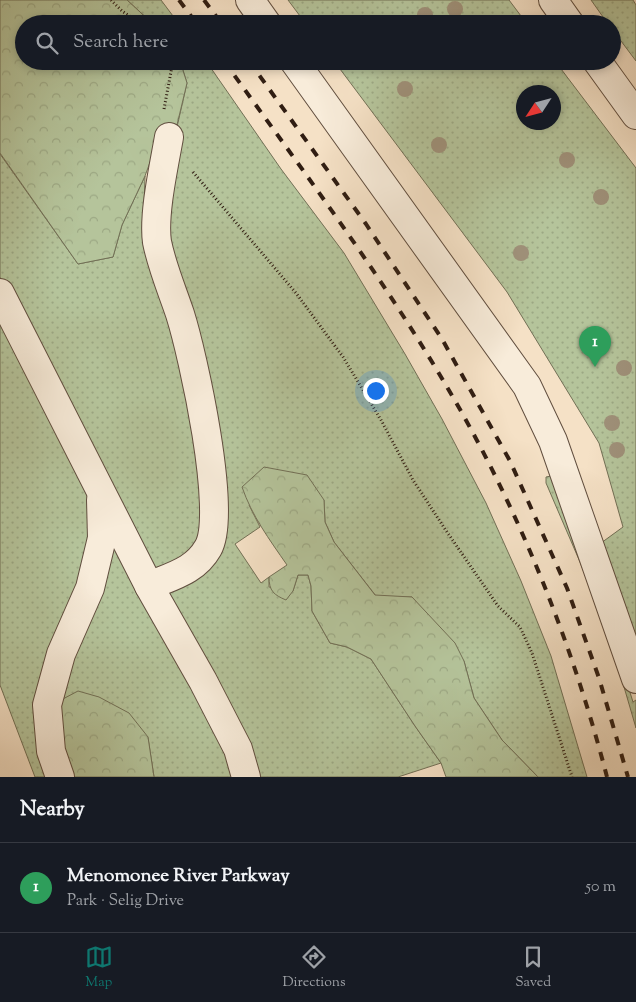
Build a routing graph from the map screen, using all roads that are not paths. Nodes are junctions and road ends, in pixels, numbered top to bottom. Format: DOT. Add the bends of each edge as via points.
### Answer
graph roads {
  1 [pos="250,0"];
  2 [pos="553,0"];
  3 [pos="261,15"];
  4 [pos="564,15"];
  5 [pos="300,70"];
  6 [pos="604,70"];
  7 [pos="636,115"];
  8 [pos="169,137"];
  9 [pos="0,293"];
  10 [pos="100,491"];
  11 [pos="149,586"];
  12 [pos="636,679"];
  13 [pos="60,777"];
  14 [pos="246,777"];
  1 -- 3 [label="street"];
  2 -- 4 [label="street"];
  5 -- 12 [label="street" via="528,386 553,441"];
  6 -- 7 [label="street"];
  8 -- 11 [label="street" via="158,208 157,240 180,315 208,438 215,520 209,546 196,564"];
  9 -- 10 [label="street"];
  10 -- 11 [label="street"];
  10 -- 13 [label="street" via="102,538 92,580 61,654 47,705 51,751"];
  11 -- 14 [label="street" via="238,749"];
}
